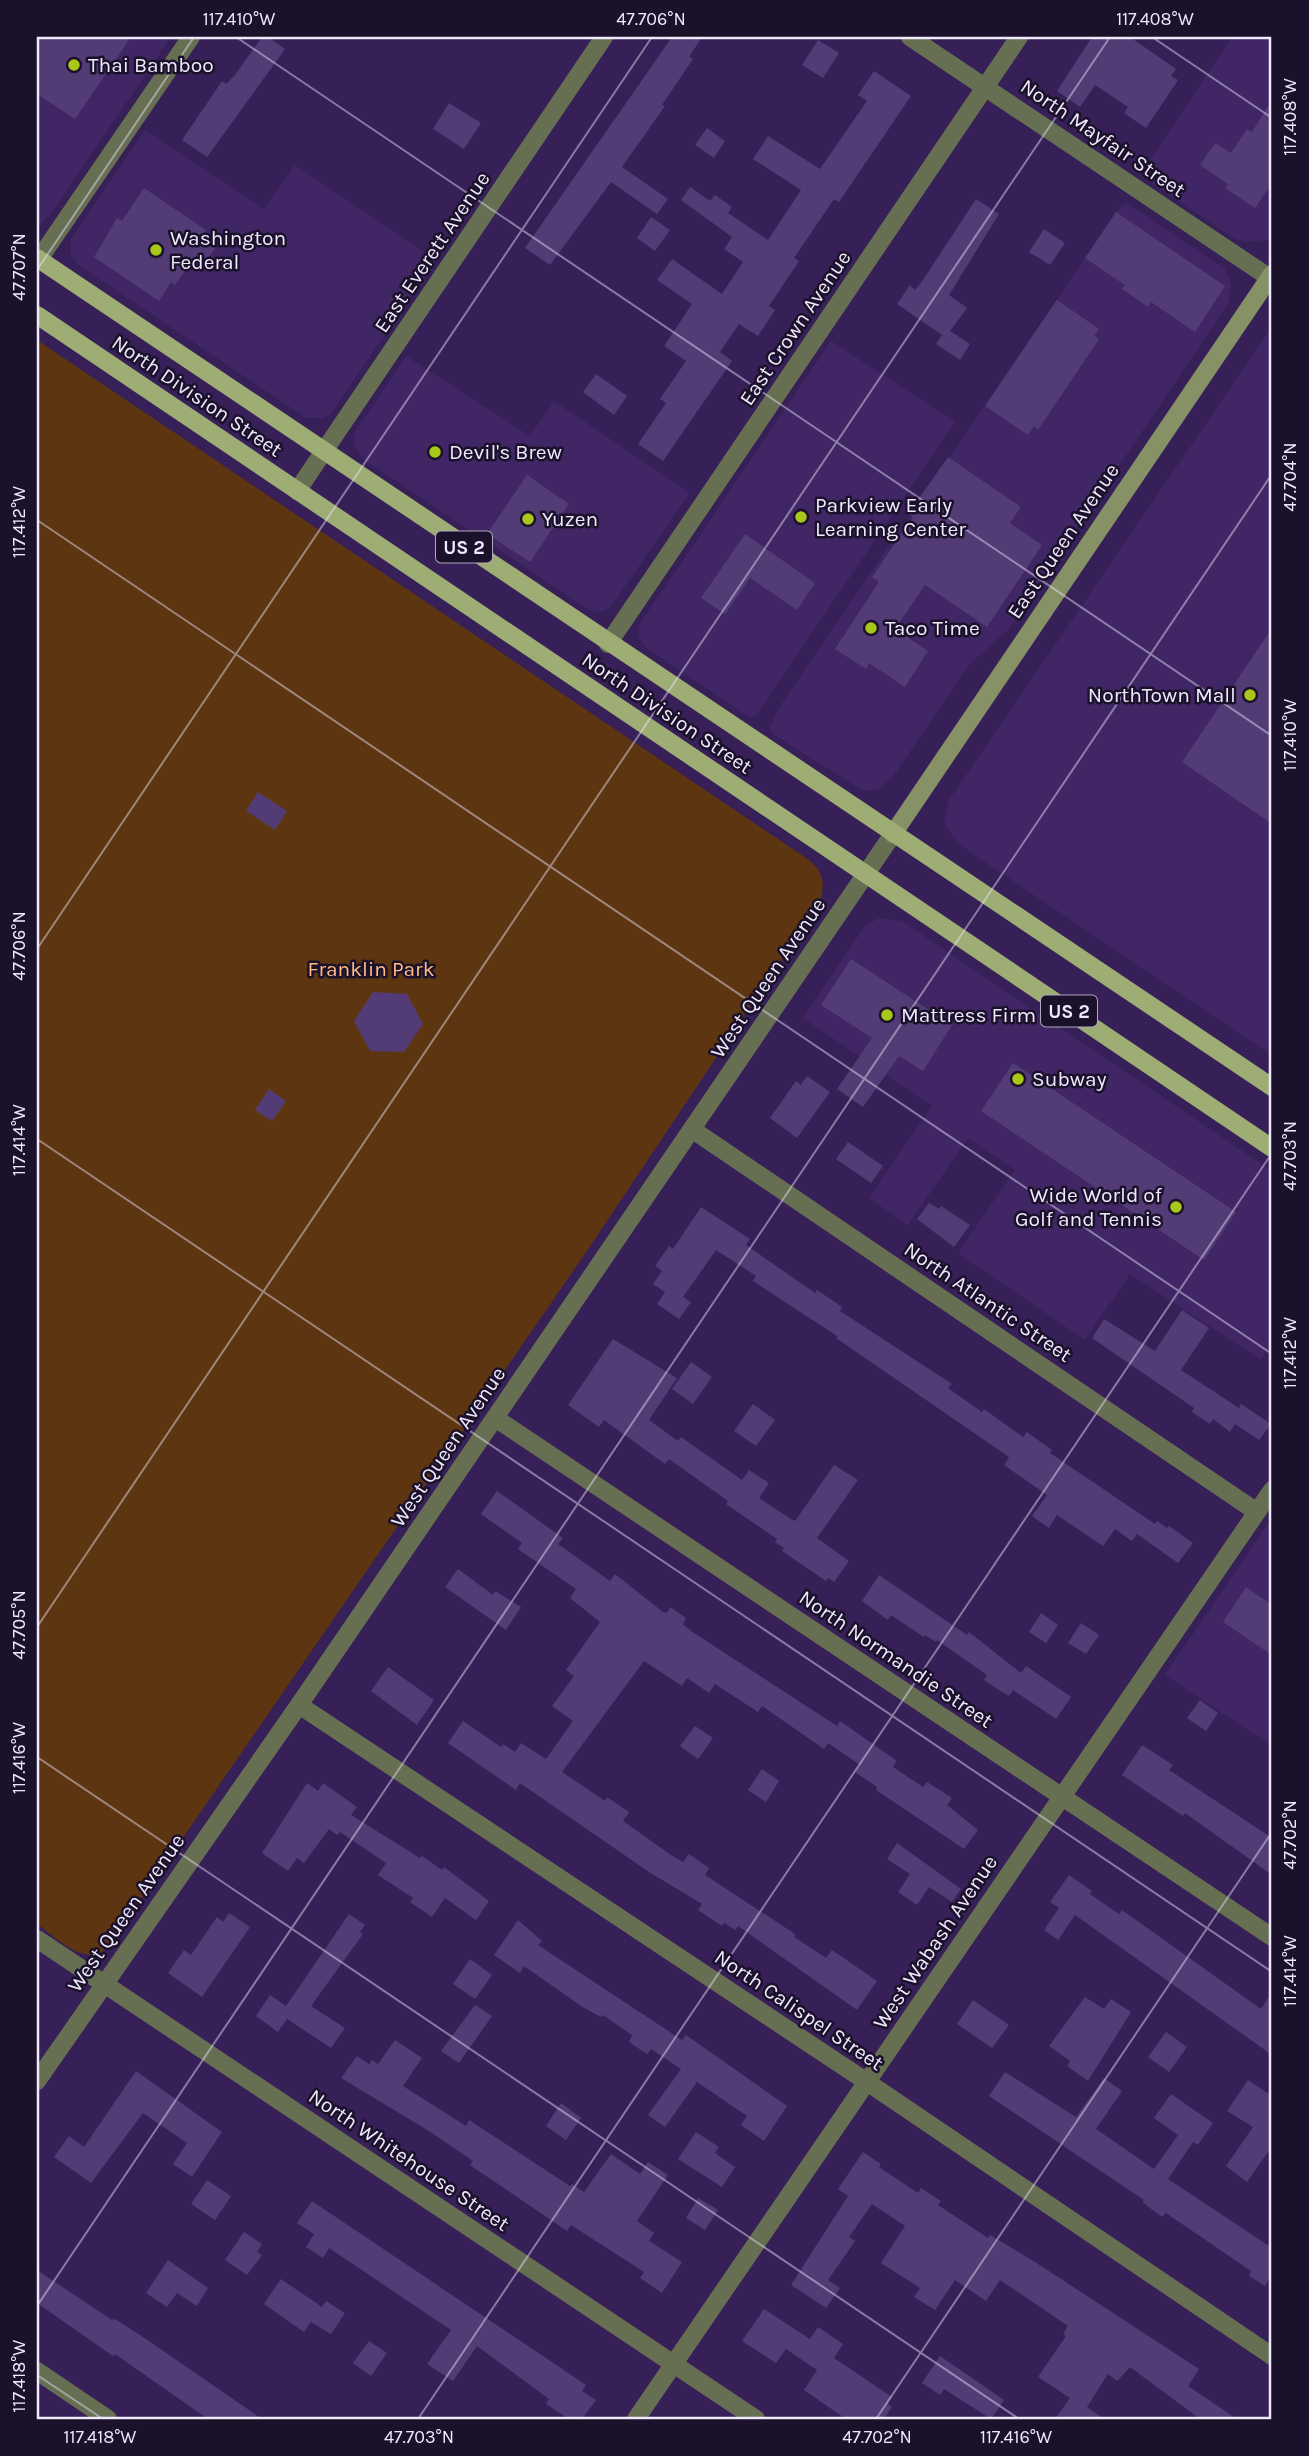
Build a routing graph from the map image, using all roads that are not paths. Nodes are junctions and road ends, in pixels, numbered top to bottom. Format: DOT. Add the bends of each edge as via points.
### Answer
graph roads {
  1 [pos="191,37"];
  2 [pos="604,37"];
  3 [pos="911,37"];
  4 [pos="1019,37"];
  5 [pos="984,87"];
  6 [pos="37,260"];
  7 [pos="1271,276"];
  8 [pos="37,315"];
  9 [pos="324,453"];
  10 [pos="297,491"];
  11 [pos="608,644"];
  12 [pos="893,834"];
  13 [pos="866,874"];
  14 [pos="1272,1087"];
  15 [pos="692,1130"];
  16 [pos="1272,1148"];
  17 [pos="495,1418"];
  18 [pos="1272,1490"];
  19 [pos="1257,1512"];
  20 [pos="299,1705"];
  21 [pos="1061,1798"];
  22 [pos="1272,1937"];
  23 [pos="37,1939"];
  24 [pos="103,1984"];
  25 [pos="37,2081"];
  26 [pos="867,2082"];
  27 [pos="1272,2356"];
  28 [pos="674,2364"];
  29 [pos="37,2371"];
  30 [pos="108,2419"];
  31 [pos="636,2419"];
  32 [pos="756,2419"];
  1 -- 6 [label="street"];
  2 -- 9 [label="street, East Everett Avenue"];
  3 -- 5 [label="street, North Mayfair Street"];
  4 -- 5 [label="street, East Crown Avenue"];
  5 -- 7 [label="street, North Mayfair Street"];
  5 -- 11 [label="street, East Crown Avenue"];
  6 -- 9 [label="main road, North Division Street / US 2"];
  7 -- 12 [label="street, East Queen Avenue"];
  8 -- 10 [label="main road, North Division Street / US 2"];
  9 -- 10 [label="street, East Everett Avenue"];
  9 -- 11 [label="main road, North Division Street / US 2"];
  10 -- 13 [label="main road, North Division Street / US 2"];
  11 -- 12 [label="main road, North Division Street / US 2"];
  12 -- 13 [label="street, West Queen Avenue"];
  12 -- 14 [label="main road, North Division Street / US 2"];
  13 -- 15 [label="street, West Queen Avenue"];
  13 -- 16 [label="main road, North Division Street / US 2"];
  15 -- 17 [label="street, West Queen Avenue"];
  15 -- 19 [label="street, North Atlantic Street"];
  17 -- 20 [label="street, West Queen Avenue"];
  17 -- 21 [label="street, North Normandie Street"];
  18 -- 19 [label="street, West Wabash Avenue"];
  19 -- 21 [label="street, West Wabash Avenue"];
  20 -- 24 [label="street, West Queen Avenue"];
  20 -- 26 [label="street, North Calispel Street"];
  21 -- 22 [label="street, North Normandie Street"];
  21 -- 26 [label="street, West Wabash Avenue"];
  23 -- 24 [label="street, North Whitehouse Street"];
  24 -- 25 [label="street, West Queen Avenue"];
  24 -- 28 [label="street, North Whitehouse Street"];
  26 -- 27 [label="street, North Calispel Street"];
  26 -- 28 [label="street, West Wabash Avenue"];
  28 -- 31 [label="street, West Wabash Avenue"];
  28 -- 32 [label="street, North Whitehouse Street"];
  29 -- 30 [label="street"];
}
